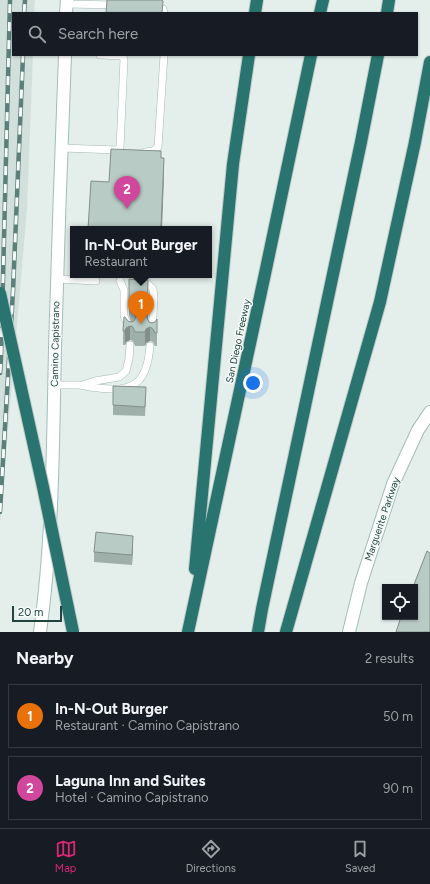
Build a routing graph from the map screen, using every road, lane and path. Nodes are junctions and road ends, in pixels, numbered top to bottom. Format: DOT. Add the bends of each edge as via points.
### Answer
graph roads {
  1 [pos="257,0"];
  2 [pos="323,0"];
  3 [pos="389,0"];
  4 [pos="67,6"];
  5 [pos="124,6"];
  6 [pos="145,6"];
  7 [pos="164,12"];
  8 [pos="255,12"];
  9 [pos="320,12"];
  10 [pos="387,12"];
  11 [pos="65,56"];
  12 [pos="122,56"];
  13 [pos="164,56"];
  14 [pos="249,56"];
  15 [pos="311,56"];
  16 [pos="378,56"];
  17 [pos="430,62"];
  18 [pos="62,148"];
  19 [pos="117,150"];
  20 [pos="129,152"];
  21 [pos="140,152"];
  22 [pos="57,279"];
  23 [pos="145,280"];
  24 [pos="96,281"];
  25 [pos="120,281"];
  26 [pos="0,293"];
  27 [pos="131,331"];
  28 [pos="152,332"];
  29 [pos="130,345"];
  30 [pos="150,346"];
  31 [pos="80,385"];
  32 [pos="54,386"];
  33 [pos="430,412"];
  34 [pos="189,628"];
  35 [pos="40,632"];
  36 [pos="73,632"];
  37 [pos="258,632"];
  38 [pos="286,632"];
  39 [pos="349,632"];
  1 -- 8 [label="highway"];
  2 -- 9 [label="highway"];
  3 -- 10 [label="highway"];
  4 -- 5 [label="lane"];
  6 -- 7 [label="lane" via="163,9"];
  11 -- 18 [label="street, Camino Capistrano"];
  12 -- 19 [label="lane" via="124,59 120,148"];
  13 -- 21 [label="lane" via="158,147 153,151"];
  14 -- 34 [label="highway" via="233,164"];
  15 -- 34 [label="highway, San Diego Freeway"];
  16 -- 37 [label="highway"];
  17 -- 38 [label="highway" via="380,302"];
  18 -- 19 [label="lane"];
  18 -- 22 [label="street, Camino Capistrano"];
  19 -- 20 [label="lane"];
  22 -- 24 [label="lane"];
  22 -- 32 [label="street, Camino Capistrano"];
  23 -- 28 [label="lane" via="153,289"];
  25 -- 27 [label="lane" via="124,290 124,316"];
  26 -- 36 [label="highway, bridge"];
  29 -- 31 [label="lane" via="126,371 119,377"];
  30 -- 31 [label="lane" via="149,362 144,374 129,388"];
  31 -- 32 [label="lane"];
  32 -- 35 [label="street, Camino Capistrano" via="52,507"];
  33 -- 39 [label="street, Marguerite Parkway" via="418,430 393,484 361,582"];
}
